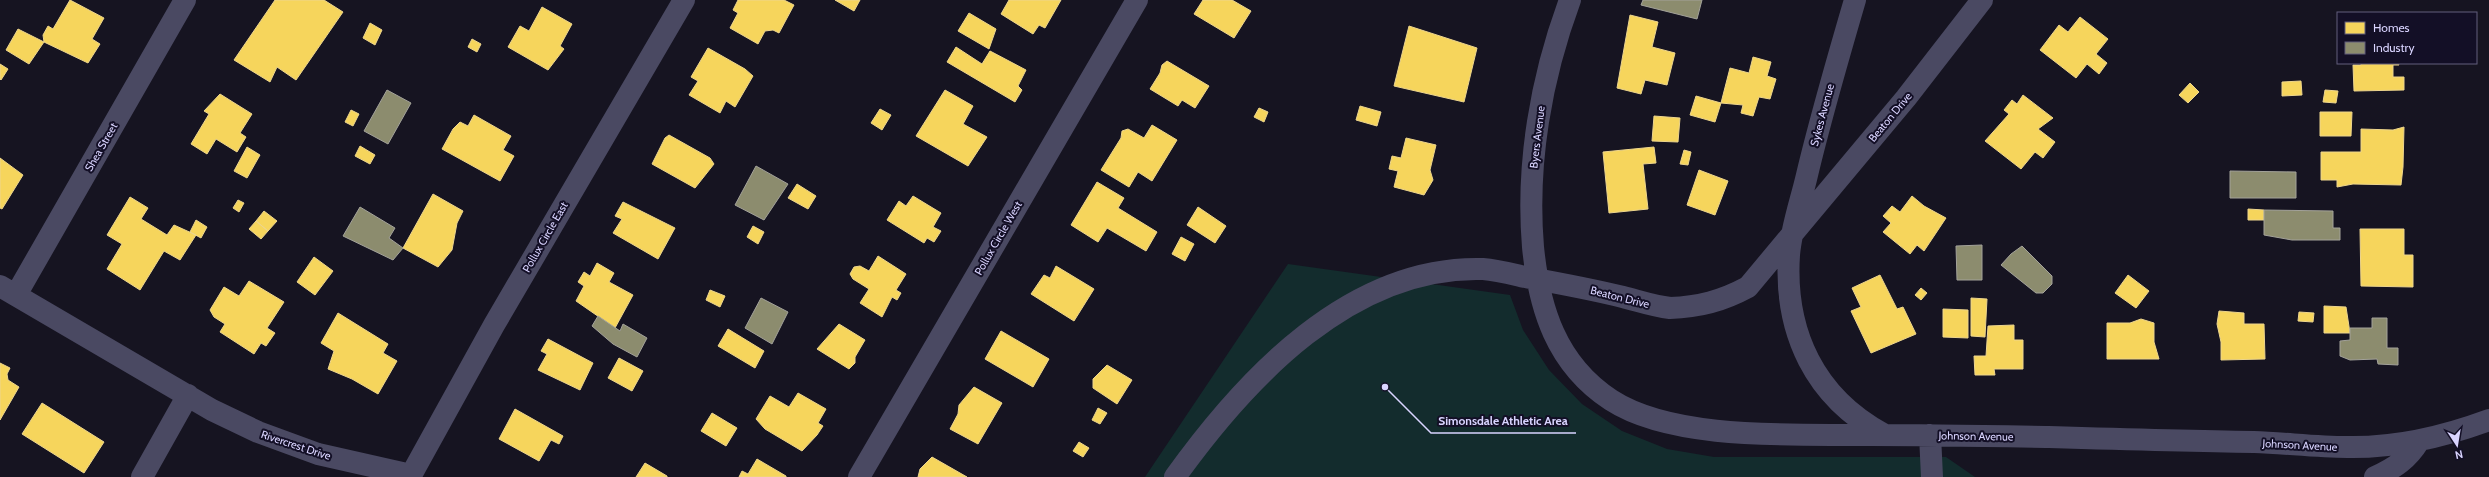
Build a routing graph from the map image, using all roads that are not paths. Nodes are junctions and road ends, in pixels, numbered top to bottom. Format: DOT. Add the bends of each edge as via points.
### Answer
graph roads {
  1 [pos="185,0"];
  2 [pos="684,0"];
  3 [pos="1137,0"];
  4 [pos="1570,0"];
  5 [pos="1855,0"];
  6 [pos="1982,0"];
  7 [pos="1794,231"];
  8 [pos="1536,279"];
  9 [pos="8,290"];
  10 [pos="188,395"];
  11 [pos="2489,420"];
  12 [pos="1884,435"];
  13 [pos="1930,435"];
  14 [pos="2419,441"];
  15 [pos="410,476"];
  16 [pos="142,477"];
  17 [pos="860,477"];
  18 [pos="1175,477"];
  19 [pos="1932,477"];
  20 [pos="2375,477"];
  1 -- 9 [label="street, Shea Street"];
  2 -- 15 [label="street, Pollux Circle East" via="494,325"];
  3 -- 17 [label="street, Pollux Circle West"];
  4 -- 8 [label="street, Byers Avenue" via="1547,73 1538,122 1532,183 1532,233"];
  5 -- 7 [label="street, Sykes Avenue" via="1820,120"];
  6 -- 7 [label="street, Beaton Drive" via="1906,98"];
  7 -- 8 [label="street, Beaton Drive" via="1748,287 1722,300 1693,308 1646,305 1624,297"];
  7 -- 12 [label="street, Beaton Drive" via="1789,254 1789,290 1795,325 1804,352 1820,381 1841,406 1861,422"];
  8 -- 12 [label="street, Johnson Avenue" via="1542,309 1559,346 1580,373 1610,400 1646,418 1696,427 1768,434"];
  8 -- 18 [label="street, Beaton Drive" via="1485,269 1452,270 1412,277 1374,291 1334,314 1254,381 1207,432"];
  9 -- 10 [label="street, Rivercrest Drive"];
  10 -- 15 [label="street, Rivercrest Drive" via="258,432 318,454"];
  10 -- 16 [label="street"];
  11 -- 14 [label="street, Johnson Avenue" via="2457,432"];
  12 -- 13 [label="street, Johnson Avenue"];
  13 -- 14 [label="street, Johnson Avenue" via="2297,443 2347,447"];
  13 -- 19 [label="street"];
  14 -- 20 [label="street" via="2410,455 2394,469"];
}
